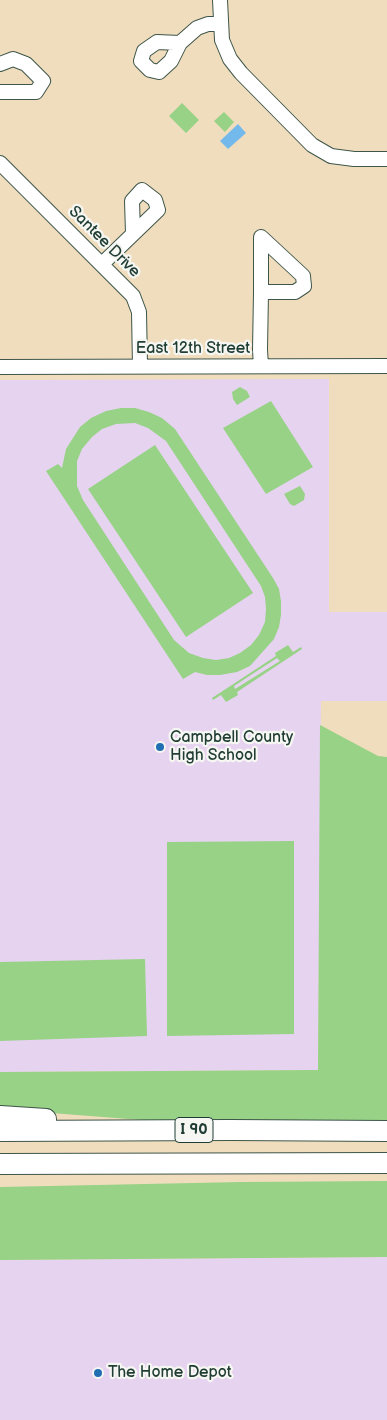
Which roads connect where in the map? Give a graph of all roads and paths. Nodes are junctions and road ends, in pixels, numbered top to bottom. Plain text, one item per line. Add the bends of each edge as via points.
1 (220, 0) edge
2 (221, 24) junction
3 (180, 43) dead end
4 (0, 64) edge
5 (0, 92) edge
6 (387, 159) edge
7 (0, 163) edge
8 (133, 233) dead end
9 (102, 264) junction
10 (260, 292) dead end
11 (140, 366) junction
12 (260, 366) junction
13 (387, 366) edge
14 (0, 367) edge
15 (0, 1116) edge
16 (230, 1130) junction
17 (0, 1131) edge
18 (387, 1131) edge
19 (324, 1163) junction
20 (387, 1163) edge
21 (0, 1164) edge
22 (0, 1176) edge

1 - 2 street
2 - 3 street via 198,28
2 - 6 street via 222,40 230,59 312,146 331,156
4 - 5 street via 13,59 26,64 43,82 36,92
7 - 9 street, Santee Drive
8 - 9 street
9 - 11 street, Santee Drive via 133,296 139,312
10 - 12 street
11 - 12 street, East 12th Street
11 - 14 street, East 12th Street
12 - 13 street, East 12th Street
15 - 16 highway, I 90
16 - 17 highway, I 90
16 - 18 highway, I 90
19 - 20 highway, I 90
19 - 21 highway, I 90
19 - 22 highway, I 90

